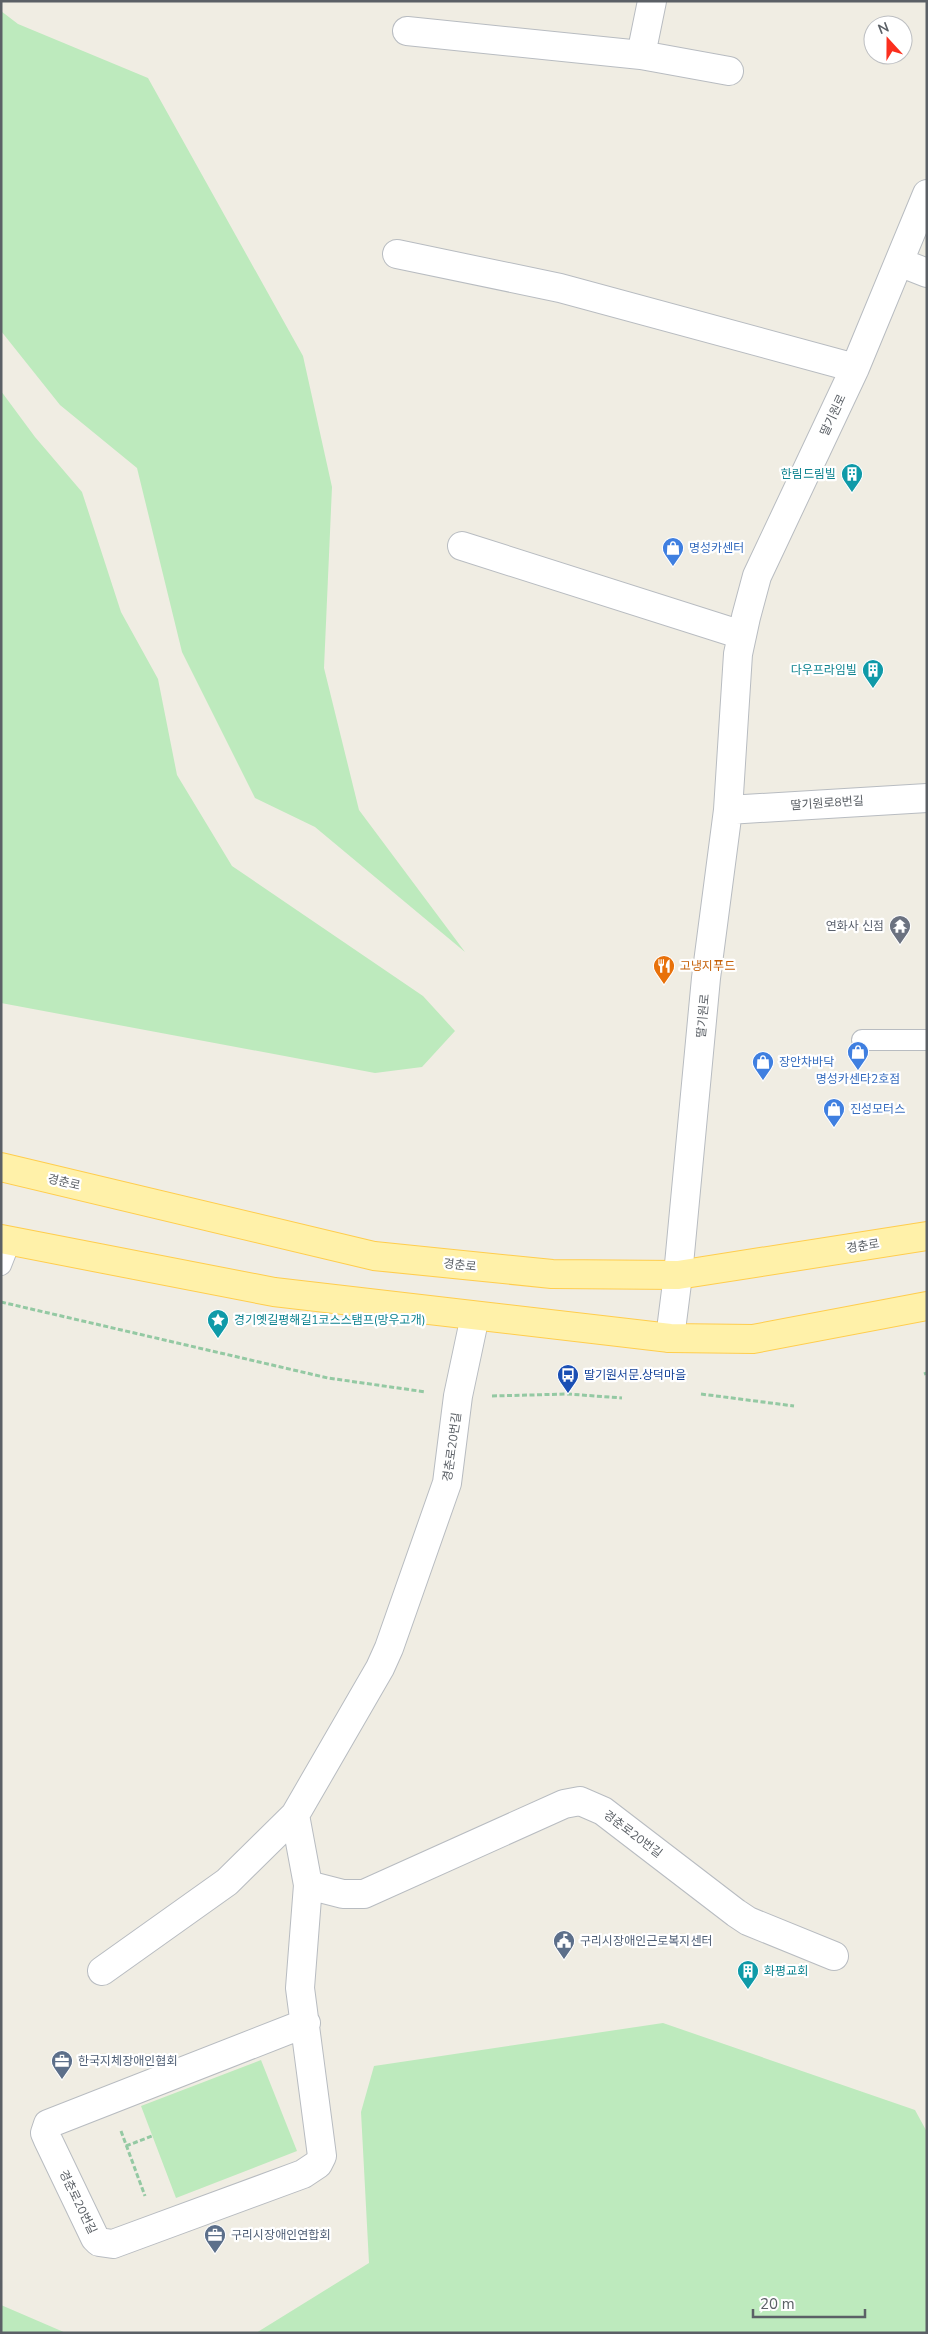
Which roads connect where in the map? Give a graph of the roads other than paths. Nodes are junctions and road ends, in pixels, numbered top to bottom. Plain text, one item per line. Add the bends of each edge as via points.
1 (652, 1) edge
2 (407, 31) dead end
3 (641, 55) junction
4 (729, 71) dead end
5 (927, 194) edge
6 (397, 254) dead end
7 (899, 262) junction
8 (927, 273) edge
9 (855, 368) junction
10 (462, 546) dead end
11 (742, 636) junction
12 (927, 798) edge
13 (728, 810) junction
14 (862, 1040) dead end
15 (927, 1040) edge
16 (1, 1167) edge
17 (927, 1236) edge
18 (4, 1249) edge
19 (678, 1275) junction
20 (927, 1306) edge
21 (475, 1316) junction
22 (670, 1338) junction
23 (295, 1815) junction
24 (308, 1885) junction
25 (834, 1956) dead end
26 (102, 1971) dead end
27 (306, 2023) junction

1 - 3 street
2 - 3 street
3 - 4 street
5 - 7 street, 딸기원로
6 - 9 street via 560,288
7 - 8 street
7 - 9 street, 딸기원로
9 - 11 street, 딸기원로 via 757,576
10 - 11 street
11 - 13 street, 딸기원로 via 738,654
12 - 13 street, 딸기원로8번길
13 - 19 street, 딸기원로 via 706,978
14 - 15 lane
16 - 19 main road, 경춘로 via 374,1256 552,1274
17 - 19 main road, 경춘로
18 - 21 main road via 274,1292
19 - 22 street, 딸기원로
20 - 22 main road via 753,1339
21 - 22 main road
21 - 23 street, 경춘로20번길 via 458,1396 447,1484 389,1648
23 - 24 street, 경춘로20번길
23 - 26 street, 경춘로20번길 via 228,1882
24 - 25 street, 경춘로20번길 via 342,1894 364,1894 564,1804 580,1802 603,1811 748,1921
24 - 27 street, 경춘로20번길 via 300,1988
27 - 27 street, 경춘로20번길 via 322,2149 318,2164 302,2174 114,2244 94,2238 45,2133 48,2124

